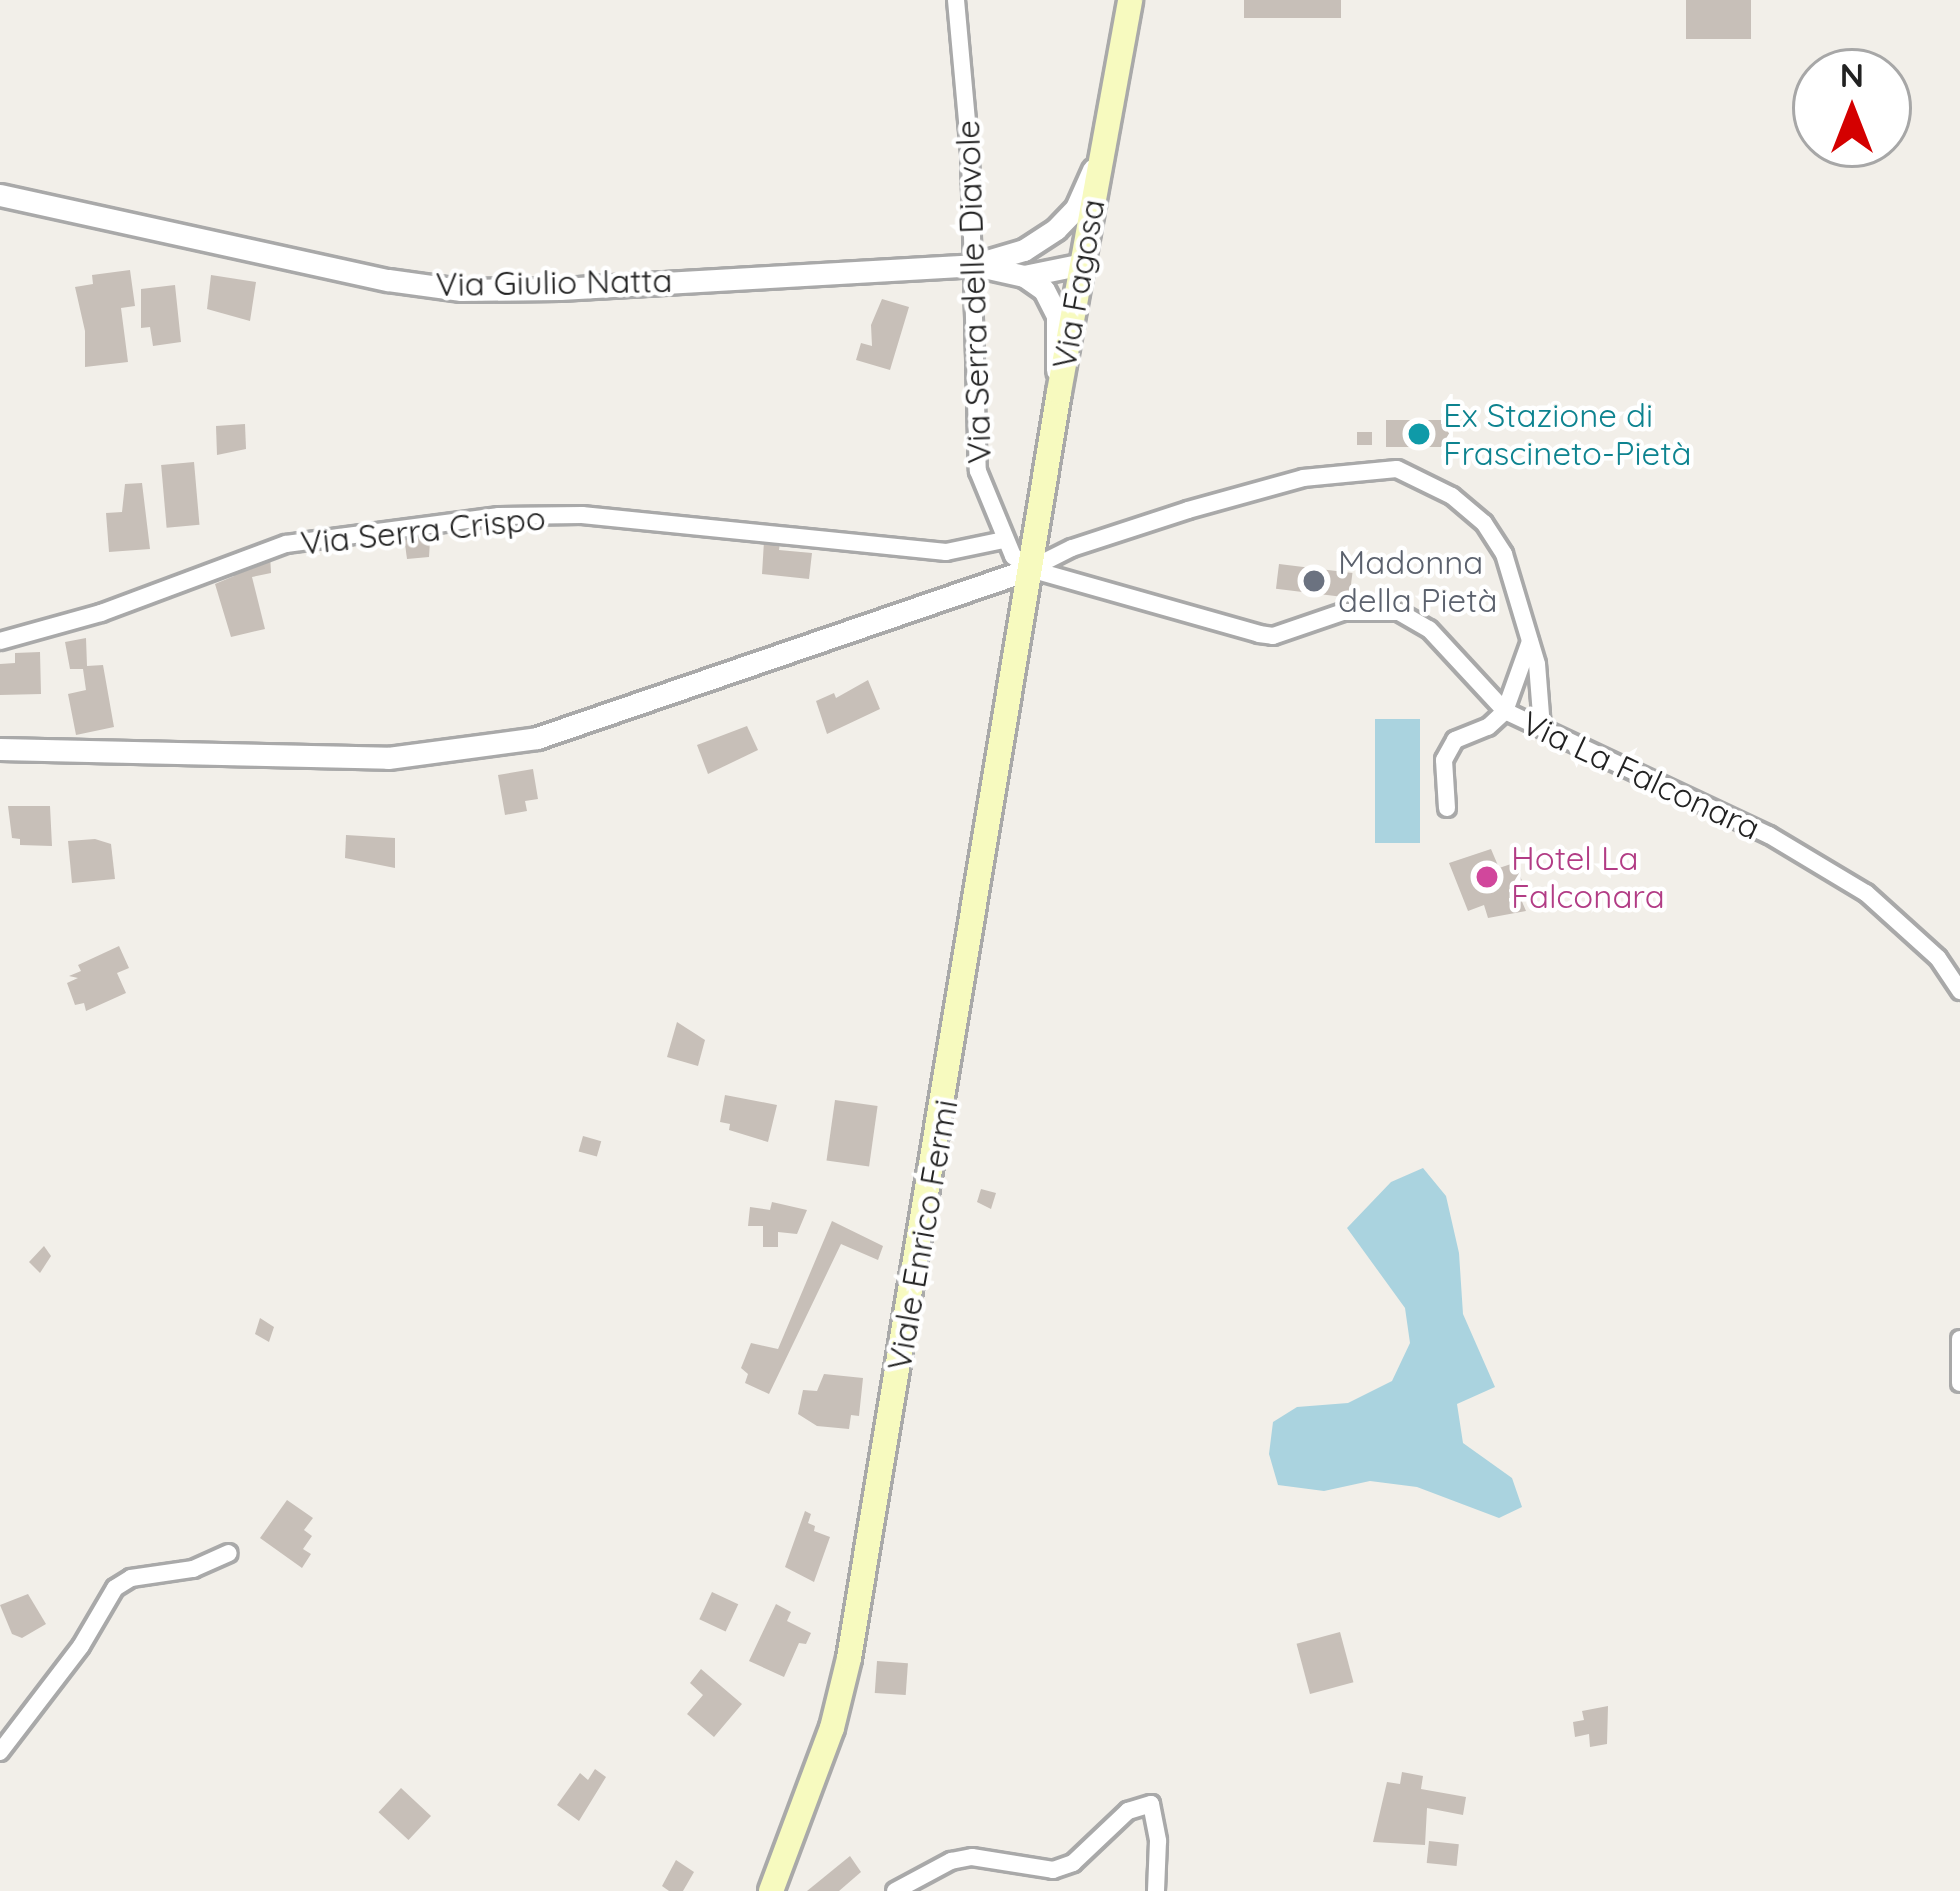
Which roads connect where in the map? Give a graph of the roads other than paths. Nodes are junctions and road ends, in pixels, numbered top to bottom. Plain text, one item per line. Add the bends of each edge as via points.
1 (956, 0) edge
2 (1130, 0) edge
3 (1100, 153) junction
4 (0, 195) edge
5 (1024, 250) junction
6 (1083, 264) junction
7 (973, 265) junction
8 (1024, 276) junction
9 (1059, 392) junction
10 (1004, 540) junction
11 (1030, 569) junction
12 (0, 641) edge
13 (1530, 641) junction
14 (1505, 711) junction
15 (1542, 728) junction
16 (0, 749) edge
17 (1447, 808) dead end
18 (1960, 991) edge
19 (1960, 1339) edge
20 (1960, 1383) edge
21 (229, 1553) dead end
22 (0, 1752) edge
23 (771, 1891) edge
24 (895, 1891) edge
25 (1156, 1891) edge

1 - 7 street, Via Serra delle Diavole
2 - 3 main road, Via Fagosa
3 - 5 street via 1076,208
3 - 6 main road, Via Fagosa
4 - 7 street, Via Giulio Natta via 461,290
5 - 6 street via 1057,250
5 - 7 street
6 - 8 street
6 - 9 main road, Via Fagosa
7 - 8 street
7 - 10 street, Via Serra delle Diavole via 978,471
8 - 9 street via 1044,290 1057,315
9 - 11 main road, Via Fagosa
10 - 11 street, Via Serra delle Diavole
10 - 12 street, Via Serra Crispo via 946,552 582,515 499,516 286,544
11 - 13 street via 1072,548 1303,478 1397,469 1452,496 1484,523 1518,586
11 - 14 street, Via La Falconara via 1273,636 1343,612 1400,611 1429,629
11 - 16 street via 537,738 388,758
11 - 23 main road, Viale Enrico Fermi via 849,1658 832,1728
13 - 14 street
13 - 15 street
14 - 15 street, Via La Falconara
14 - 17 street via 1455,740 1444,760
15 - 18 street, Via La Falconara via 1769,835 1866,893 1937,958
19 - 20 street
21 - 22 street via 115,1588
24 - 25 street via 972,1857 1053,1870 1073,1863 1128,1811 1151,1804

